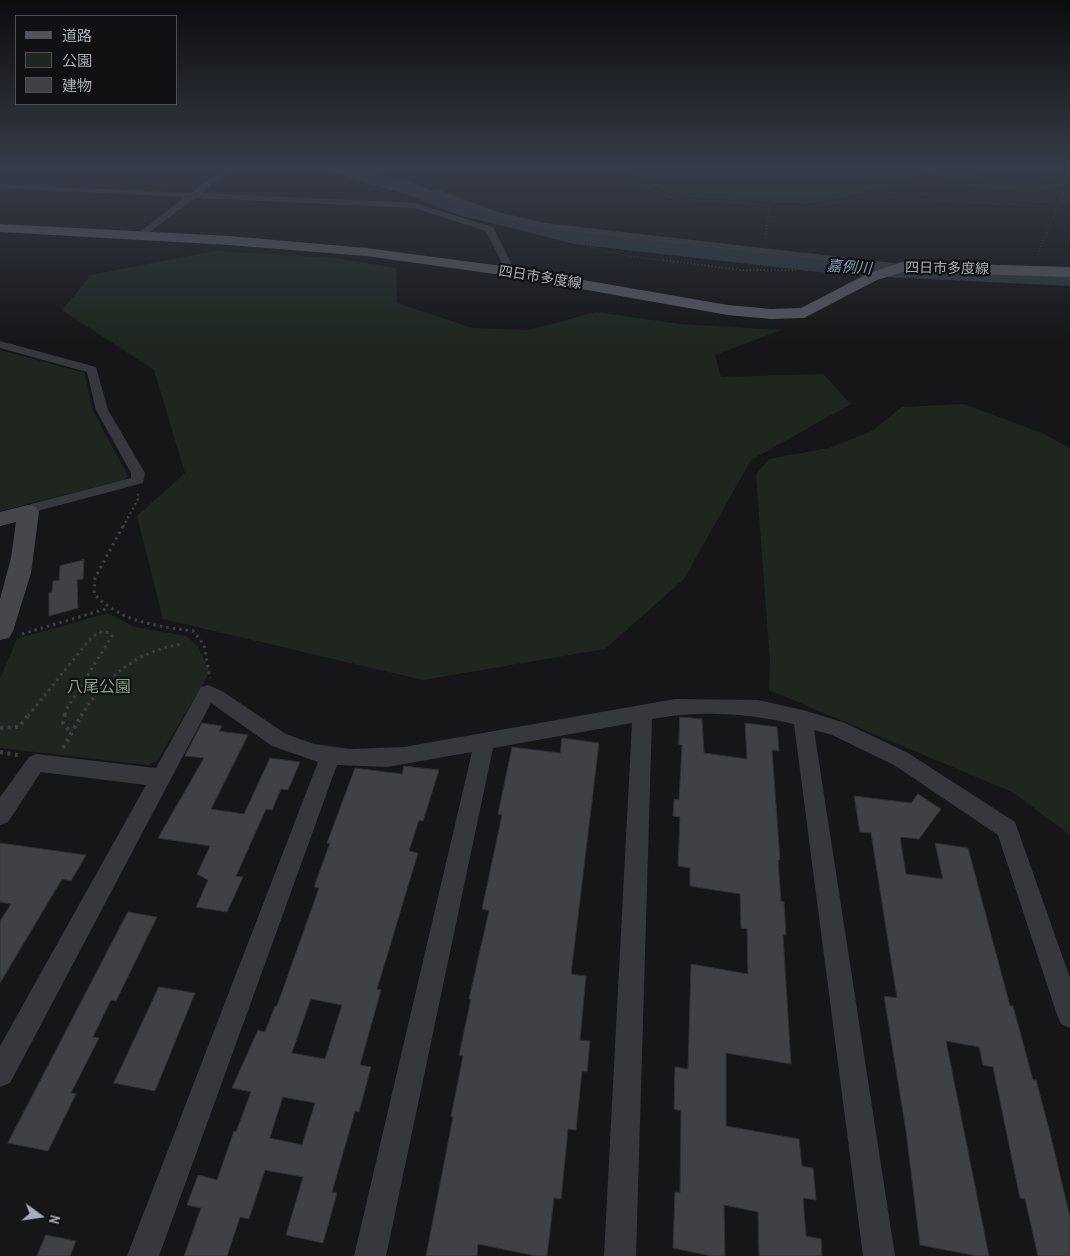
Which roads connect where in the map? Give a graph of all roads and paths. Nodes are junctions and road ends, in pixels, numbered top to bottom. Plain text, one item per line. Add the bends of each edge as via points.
1 (152, 227) edge
2 (482, 227) edge
3 (550, 227) edge
4 (767, 227) edge
5 (1048, 227) edge
6 (0, 228) edge
7 (140, 236) junction
8 (763, 251) junction
9 (902, 267) junction
10 (1040, 271) junction
11 (1070, 272) edge
12 (511, 273) junction
13 (0, 344) edge
14 (138, 480) junction
15 (28, 512) junction
16 (0, 519) edge
17 (109, 608) junction
18 (10, 633) edge
19 (182, 644) dead end
20 (208, 692) junction
21 (642, 714) junction
22 (803, 718) junction
23 (0, 728) edge
24 (71, 732) junction
25 (484, 742) junction
26 (331, 755) junction
27 (54, 764) junction
28 (161, 778) junction
29 (0, 815) edge
30 (1068, 1006) edge
31 (0, 1073) edge
32 (143, 1256) edge
33 (370, 1256) edge
34 (620, 1256) edge
35 (879, 1256) edge

1 - 7 street
2 - 12 street via 490,229
3 - 8 street
4 - 8 path
5 - 10 path via 1036,254
6 - 7 main road, 四日市多度線
7 - 12 main road, 四日市多度線 via 367,252
8 - 9 street
9 - 10 main road, 四日市多度線
9 - 12 main road, 四日市多度線 via 872,277 804,312 771,314 728,310
10 - 11 main road, 四日市多度線
13 - 14 street via 92,370 102,410 138,473
14 - 15 street via 36,507
14 - 17 path via 138,499 95,578 94,594
15 - 16 street
15 - 18 street via 26,549 13,601
17 - 18 path
17 - 20 path via 140,623 193,631 204,644 210,672
19 - 24 path via 150,650 116,672
20 - 26 street via 228,702 264,732 291,746
20 - 28 street
21 - 22 street via 675,707 728,706 758,708
21 - 25 street
21 - 34 street
22 - 30 street via 838,729 902,759 1007,829
22 - 35 street
23 - 24 path via 19,727 90,639 100,632 110,633 112,636 108,643 66,710 63,723
24 - 27 path
25 - 26 street via 386,759
25 - 33 street
26 - 32 street
27 - 28 street
27 - 29 street via 36,763
28 - 31 street

